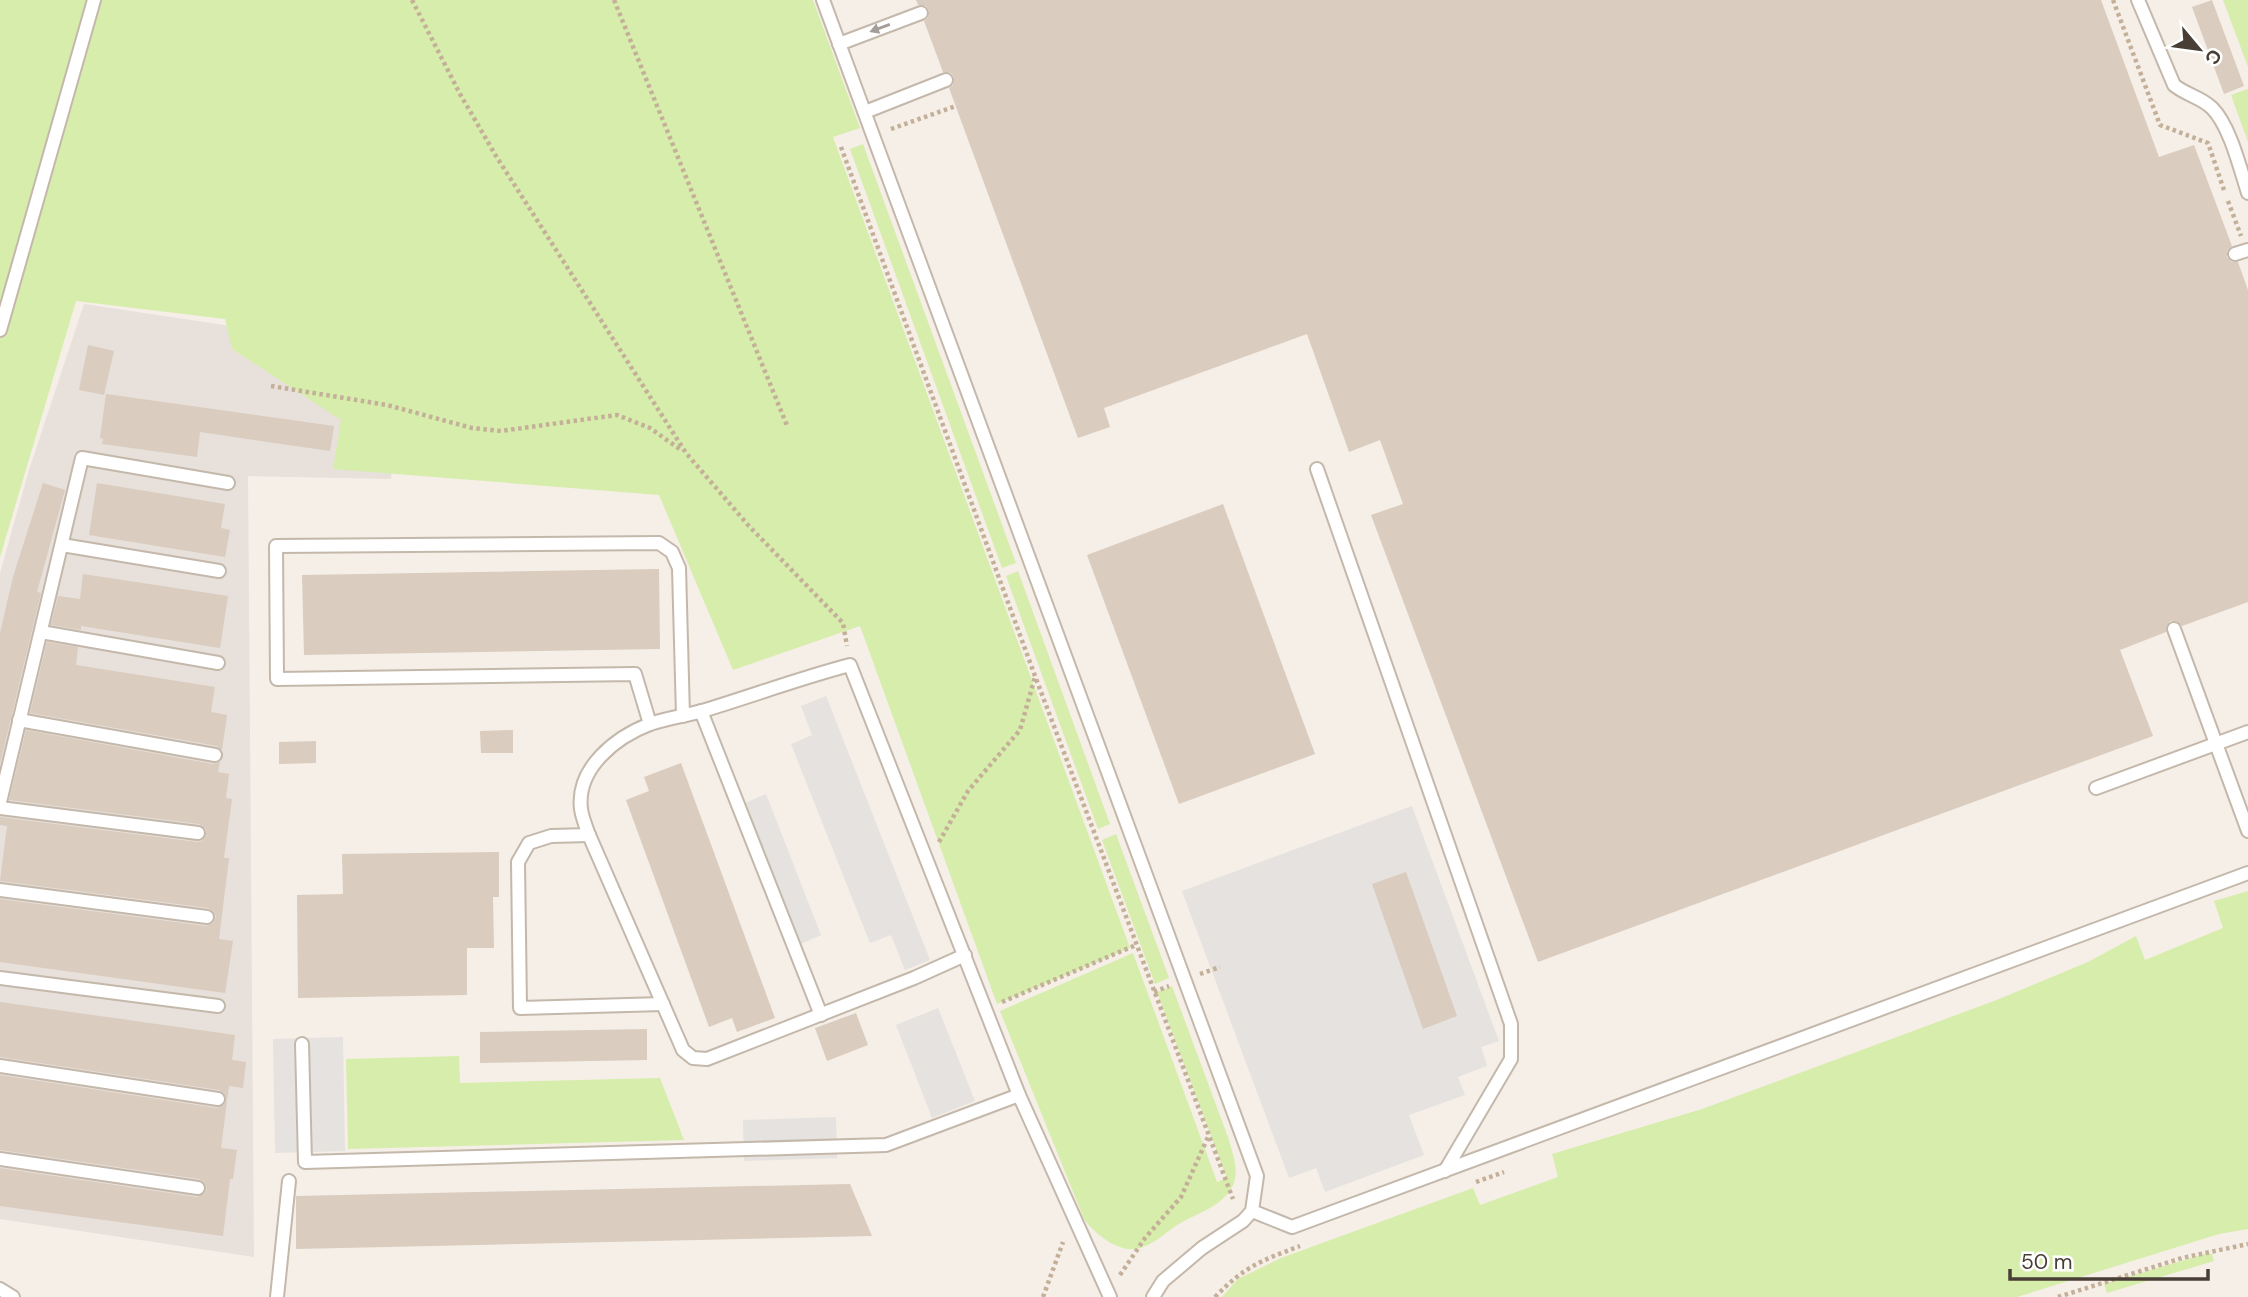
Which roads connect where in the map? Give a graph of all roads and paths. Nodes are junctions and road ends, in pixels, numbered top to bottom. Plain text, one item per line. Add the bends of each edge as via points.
1 (94, 0) edge
2 (412, 0) edge
3 (614, 0) edge
4 (823, 0) edge
5 (2113, 0) edge
6 (2138, 0) edge
7 (921, 13) dead end
8 (839, 44) junction
9 (946, 80) dead end
10 (956, 106) dead end
11 (865, 112) junction
12 (890, 130) dead end
13 (2208, 144) dead end
14 (841, 147) dead end
15 (2248, 193) edge
16 (2248, 250) edge
17 (2235, 254) dead end
18 (0, 330) edge
19 (271, 386) dead end
20 (788, 429) dead end
21 (686, 453) junction
22 (1317, 469) dead end
23 (228, 483) dead end
24 (62, 545) junction
25 (219, 571) dead end
26 (2174, 629) dead end
27 (41, 632) junction
28 (218, 663) dead end
29 (850, 664) junction
30 (1035, 676) junction
31 (701, 712) junction
32 (683, 716) junction
33 (19, 720) junction
34 (650, 724) junction
35 (2248, 732) edge
36 (2216, 744) junction
37 (215, 755) dead end
38 (2096, 788) dead end
39 (0, 802) edge
40 (0, 808) edge
41 (2248, 831) edge
42 (198, 833) dead end
43 (589, 835) junction
44 (928, 862) junction
45 (2248, 873) edge
46 (0, 890) edge
47 (207, 917) dead end
48 (1136, 945) junction
49 (965, 955) junction
50 (0, 978) edge
51 (663, 1004) junction
52 (218, 1006) dead end
53 (986, 1009) junction
54 (821, 1015) junction
55 (302, 1044) dead end
56 (0, 1066) edge
57 (1019, 1095) junction
58 (218, 1099) dead end
59 (1208, 1137) junction
60 (0, 1159) edge
61 (1445, 1171) junction
62 (1504, 1172) dead end
63 (289, 1181) dead end
64 (1466, 1186) dead end
65 (198, 1188) dead end
66 (1072, 1216) junction
67 (1248, 1216) junction
68 (2248, 1244) edge
69 (1301, 1246) dead end
70 (0, 1289) edge
71 (1108, 1293) edge
72 (13, 1297) edge
73 (277, 1297) edge
74 (1043, 1297) edge
75 (1153, 1297) edge
76 (1214, 1297) edge
77 (2058, 1297) edge

1 - 18 lane
2 - 21 path via 496,156
3 - 20 path
4 - 8 lane
5 - 13 path via 2160,125
6 - 15 lane via 2174,85 2218,115
7 -> 8 lane
8 - 11 lane
9 - 11 lane
10 - 12 path
11 - 67 lane via 1257,1176
14 - 30 path
16 - 17 lane
19 - 21 path via 387,405 472,428 501,431 617,415 650,428
21 - 29 path via 748,525 844,623
22 - 61 lane via 1511,1024 1511,1059
23 - 24 lane via 82,458
24 - 25 lane
24 - 27 lane
26 - 36 lane
27 - 28 lane
27 - 33 lane
29 - 31 lane
29 - 44 lane
30 - 44 path via 1020,730 968,791
30 - 48 path
31 - 32 lane
31 - 54 lane
32 - 34 lane
32 - 34 lane via 679,568 672,552 659,543 276,546 277,679 635,674
33 - 37 lane
33 - 39 lane
34 - 43 lane via 600,755 585,779 581,808
35 - 36 lane
36 - 38 lane
36 - 41 lane
40 - 42 lane
43 - 51 lane
43 - 51 lane via 551,836 528,843 518,862 520,1009
44 - 49 lane
45 - 61 lane
46 - 47 lane
48 - 53 path
48 - 59 path
49 - 53 lane
49 - 54 lane
50 - 52 lane
51 - 54 lane via 683,1050 693,1058 706,1059
53 - 57 lane
55 - 57 lane via 306,1162 886,1145
56 - 58 lane
57 - 66 lane
59 - 67 path
59 - 71 path via 1181,1197 1145,1238
60 - 65 lane
61 - 67 lane via 1292,1227
62 - 64 path
63 - 73 lane
66 - 71 lane
66 - 74 path
67 - 75 lane via 1163,1281
68 - 77 path via 2182,1258
69 - 76 path via 1237,1275
70 - 72 lane

